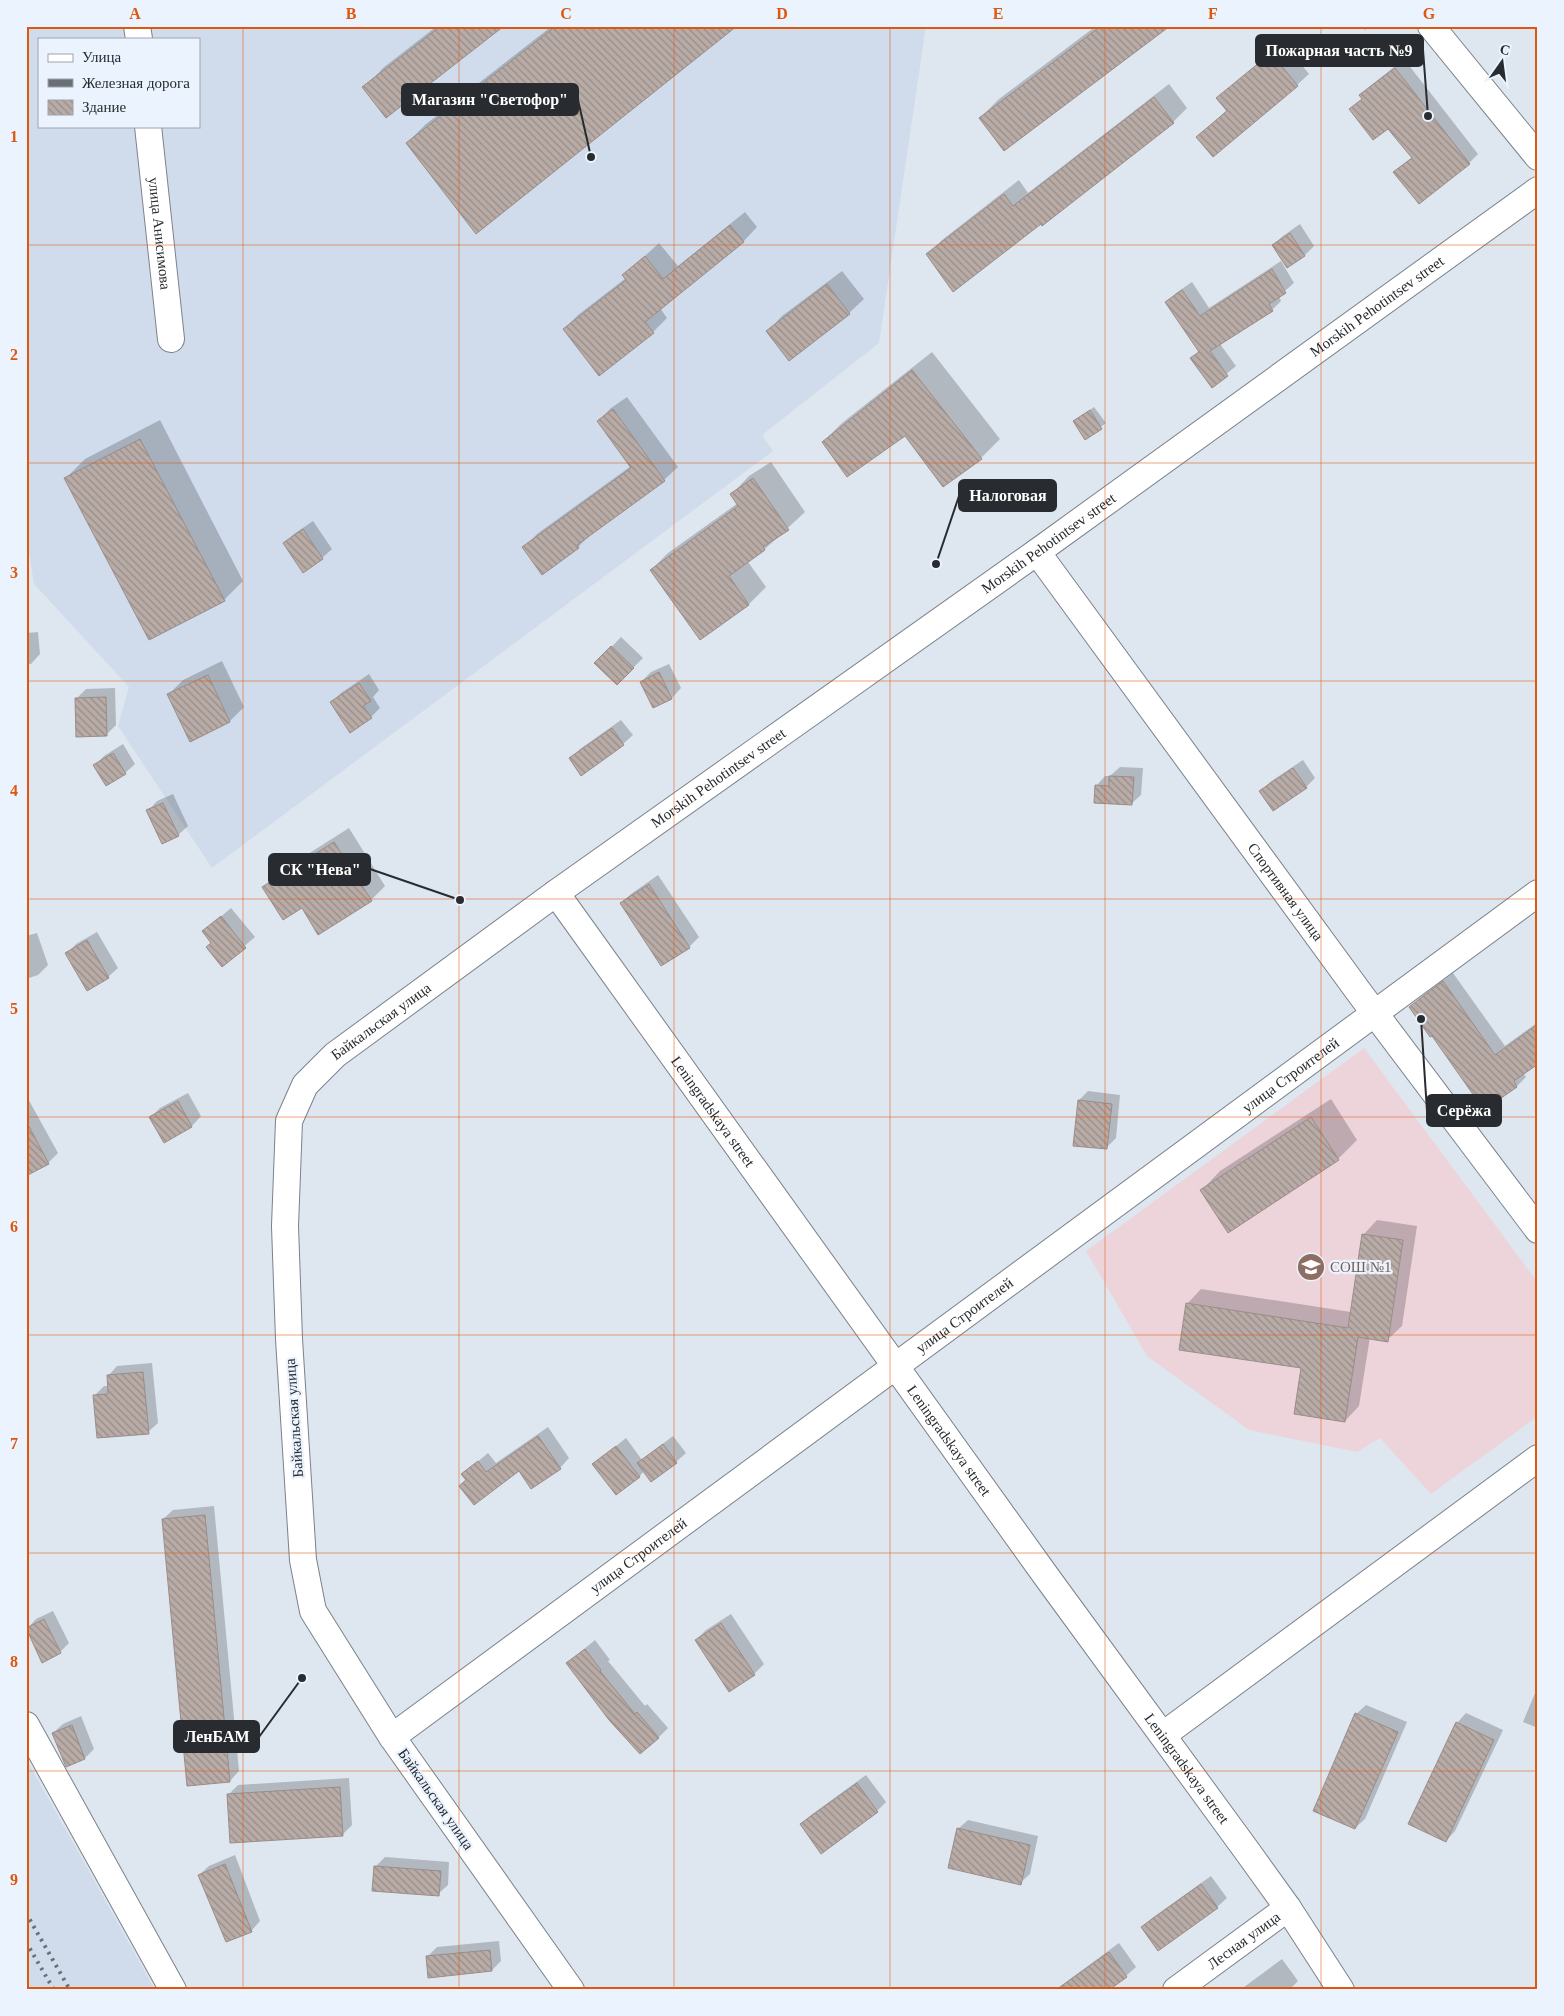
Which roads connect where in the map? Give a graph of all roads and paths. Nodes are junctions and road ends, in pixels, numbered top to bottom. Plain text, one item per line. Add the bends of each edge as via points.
1 (1431, 26) edge
2 (148, 128) edge
3 (1538, 157) edge
4 (1538, 190) edge
5 (171, 339) dead end
6 (1037, 552) junction
7 (556, 893) junction
8 (1538, 893) edge
9 (1374, 1013) junction
10 (1538, 1230) edge
11 (896, 1366) junction
12 (1538, 1458) edge
13 (26, 1725) edge
14 (1162, 1735) junction
15 (392, 1737) junction
16 (1288, 1908) junction
17 (173, 1990) edge
18 (571, 1990) edge
19 (1176, 1990) edge
20 (1341, 1990) edge

1 - 3 street
2 - 5 street, улица Анисимова
4 - 6 street, Morskih Pehotintsev street
6 - 7 street, Morskih Pehotintsev street
6 - 9 street, Спортивная улица
7 - 11 street, Leningradskaya street
7 - 15 street, Байкальская улица via 335,1055 305,1084 289,1121 285,1226 303,1560 313,1611
8 - 9 street, улица Строителей
9 - 10 street, Спортивная улица
9 - 11 street, улица Строителей
11 - 14 street, Leningradskaya street
11 - 15 street, улица Строителей
12 - 14 street
13 - 17 street
14 - 16 street, Leningradskaya street
15 - 18 street, Байкальская улица
16 - 19 street, Лесная улица
16 - 20 street, Leningradskaya street

